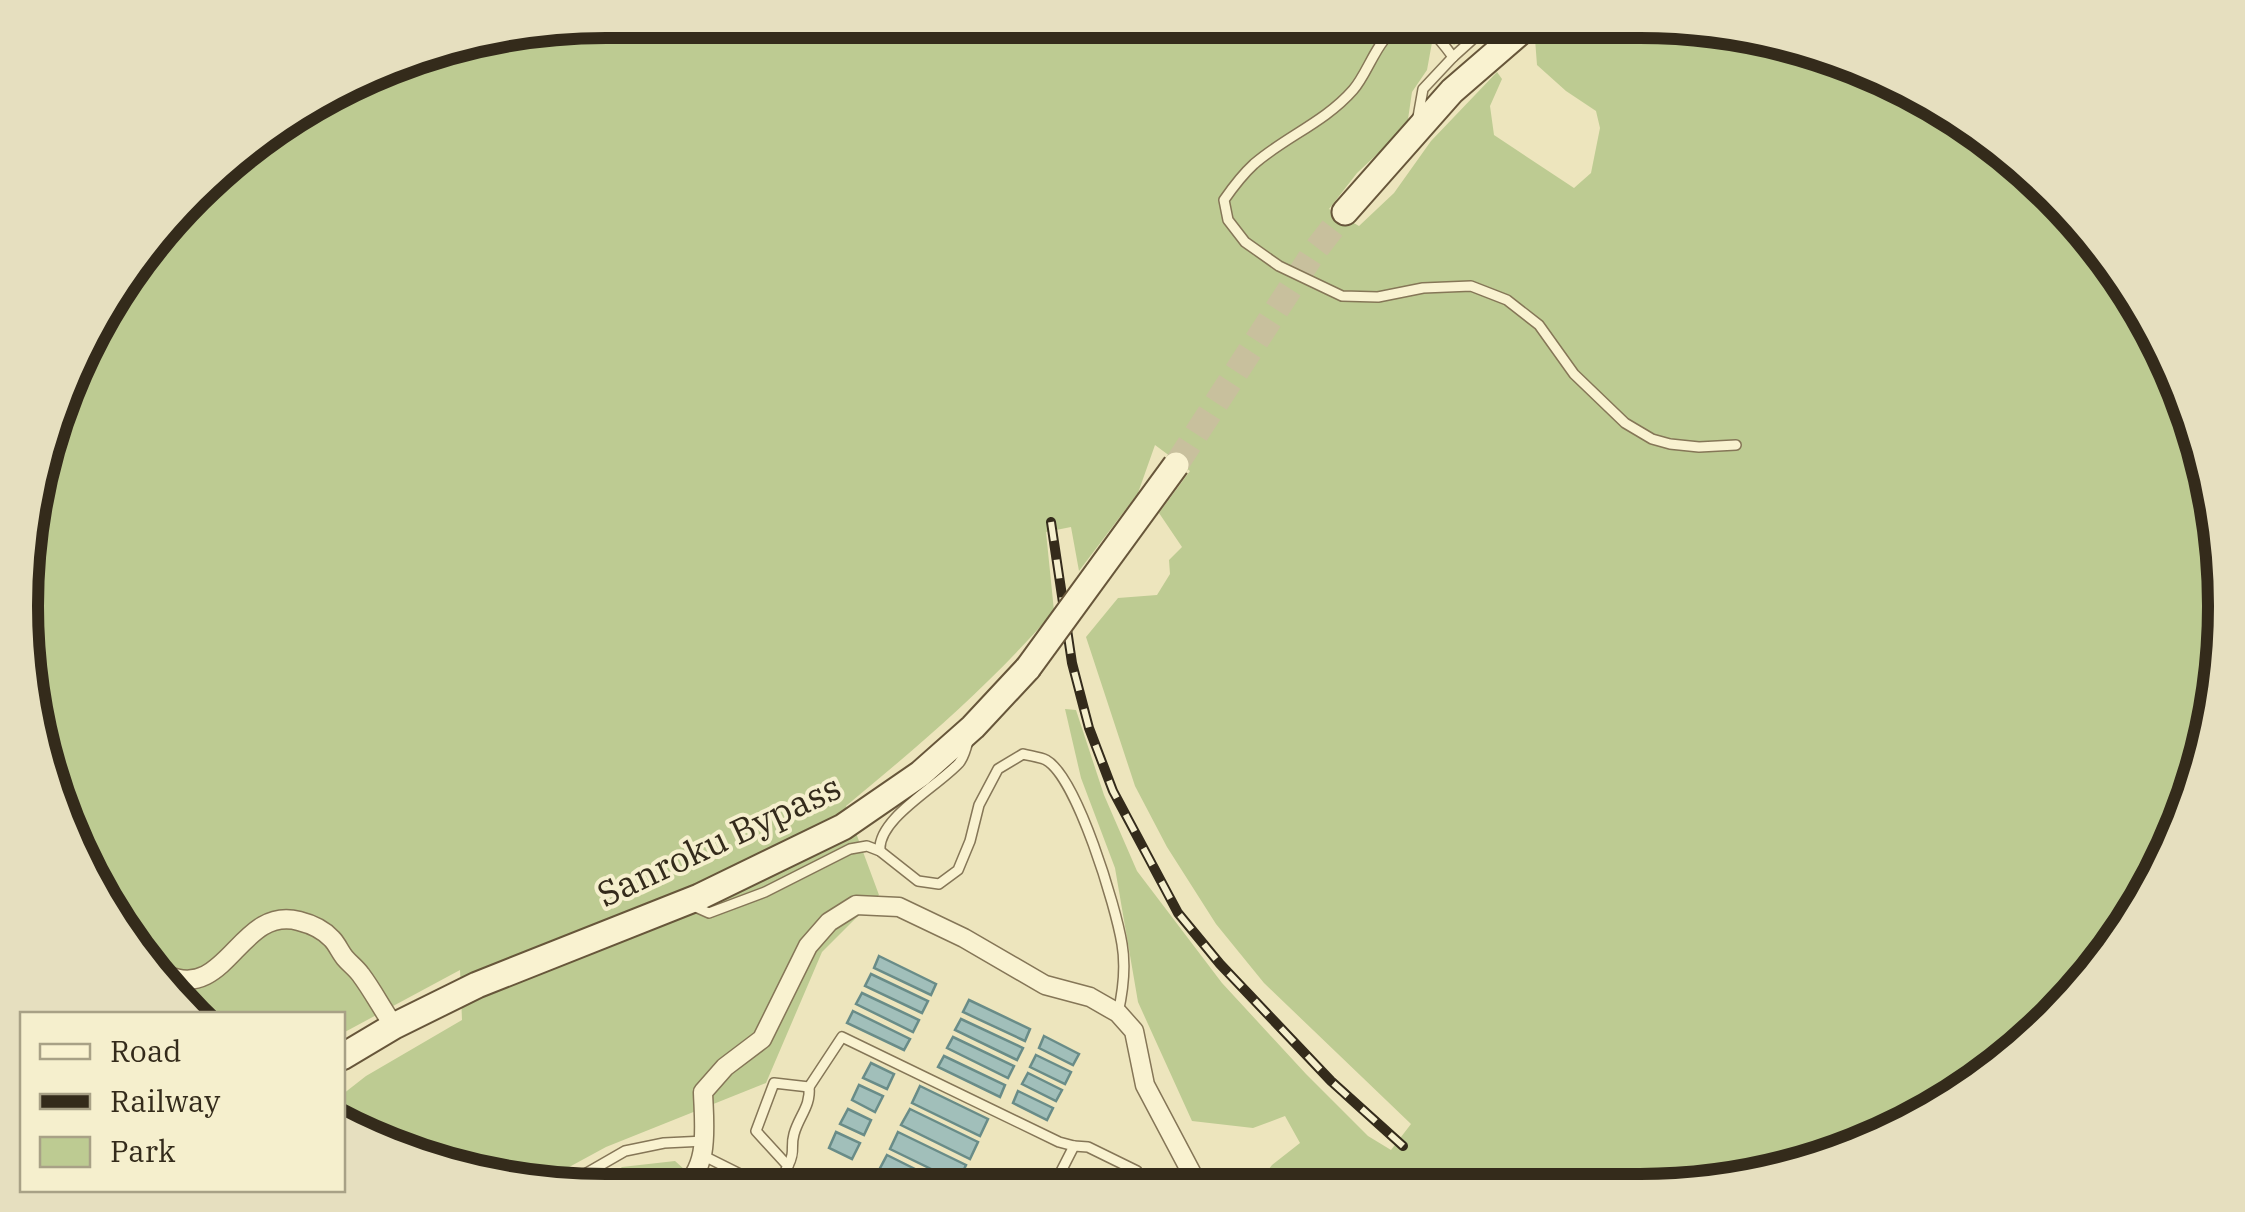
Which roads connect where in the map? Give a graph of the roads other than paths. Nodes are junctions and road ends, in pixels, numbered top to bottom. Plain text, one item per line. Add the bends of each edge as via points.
1 (1387, 38) edge
2 (1439, 38) edge
3 (1474, 38) edge
4 (1513, 38) edge
5 (1453, 57) junction
6 (1416, 130) junction
7 (1345, 212) tunnel mouth
8 (1736, 444) dead end
9 (1176, 465) tunnel mouth
10 (972, 727) junction
11 (880, 851) junction
12 (686, 902) junction
13 (176, 977) edge
14 (1118, 1013) junction
15 (394, 1026) junction
16 (346, 1055) edge
17 (808, 1087) junction
18 (1074, 1146) junction
19 (704, 1148) junction
20 (788, 1166) junction
21 (586, 1173) edge
22 (693, 1174) edge
23 (747, 1174) edge
24 (783, 1174) edge
25 (1060, 1174) edge
26 (1138, 1174) edge
27 (1192, 1174) edge

1 - 8 lane via 1354,90 1237,181 1224,200 1228,220 1245,242 1342,296 1471,286 1507,300 1538,325 1574,374 1625,423 1670,444
2 - 5 lane
3 - 5 lane
4 - 6 street
5 - 6 lane via 1423,89
6 - 7 street
9 - 10 street, Sanroku Bypass, bridge via 1028,668
10 - 11 lane via 962,760 893,818 879,839
10 - 12 street, Sanroku Bypass via 920,774 843,827
11 - 12 lane via 850,849 709,912
11 - 14 lane via 918,881 939,884 958,870 978,805 998,769 1023,754 1046,760 1064,778 1097,852 1123,945
12 - 15 street, Sanroku Bypass via 477,985
13 - 15 street via 204,976 256,928 292,919 332,939
14 - 19 street via 1045,985 899,907 856,904 808,946 762,1039 703,1092
14 - 27 street via 1134,1031 1145,1085
15 - 16 street, Sanroku Bypass
17 - 18 lane via 842,1038
17 - 20 lane via 810,1100 792,1138
17 - 20 lane via 774,1082 756,1131
18 - 25 lane
18 - 26 lane via 1088,1146
19 - 21 lane via 664,1143 625,1151
19 - 22 street
19 - 23 lane
20 - 24 lane

